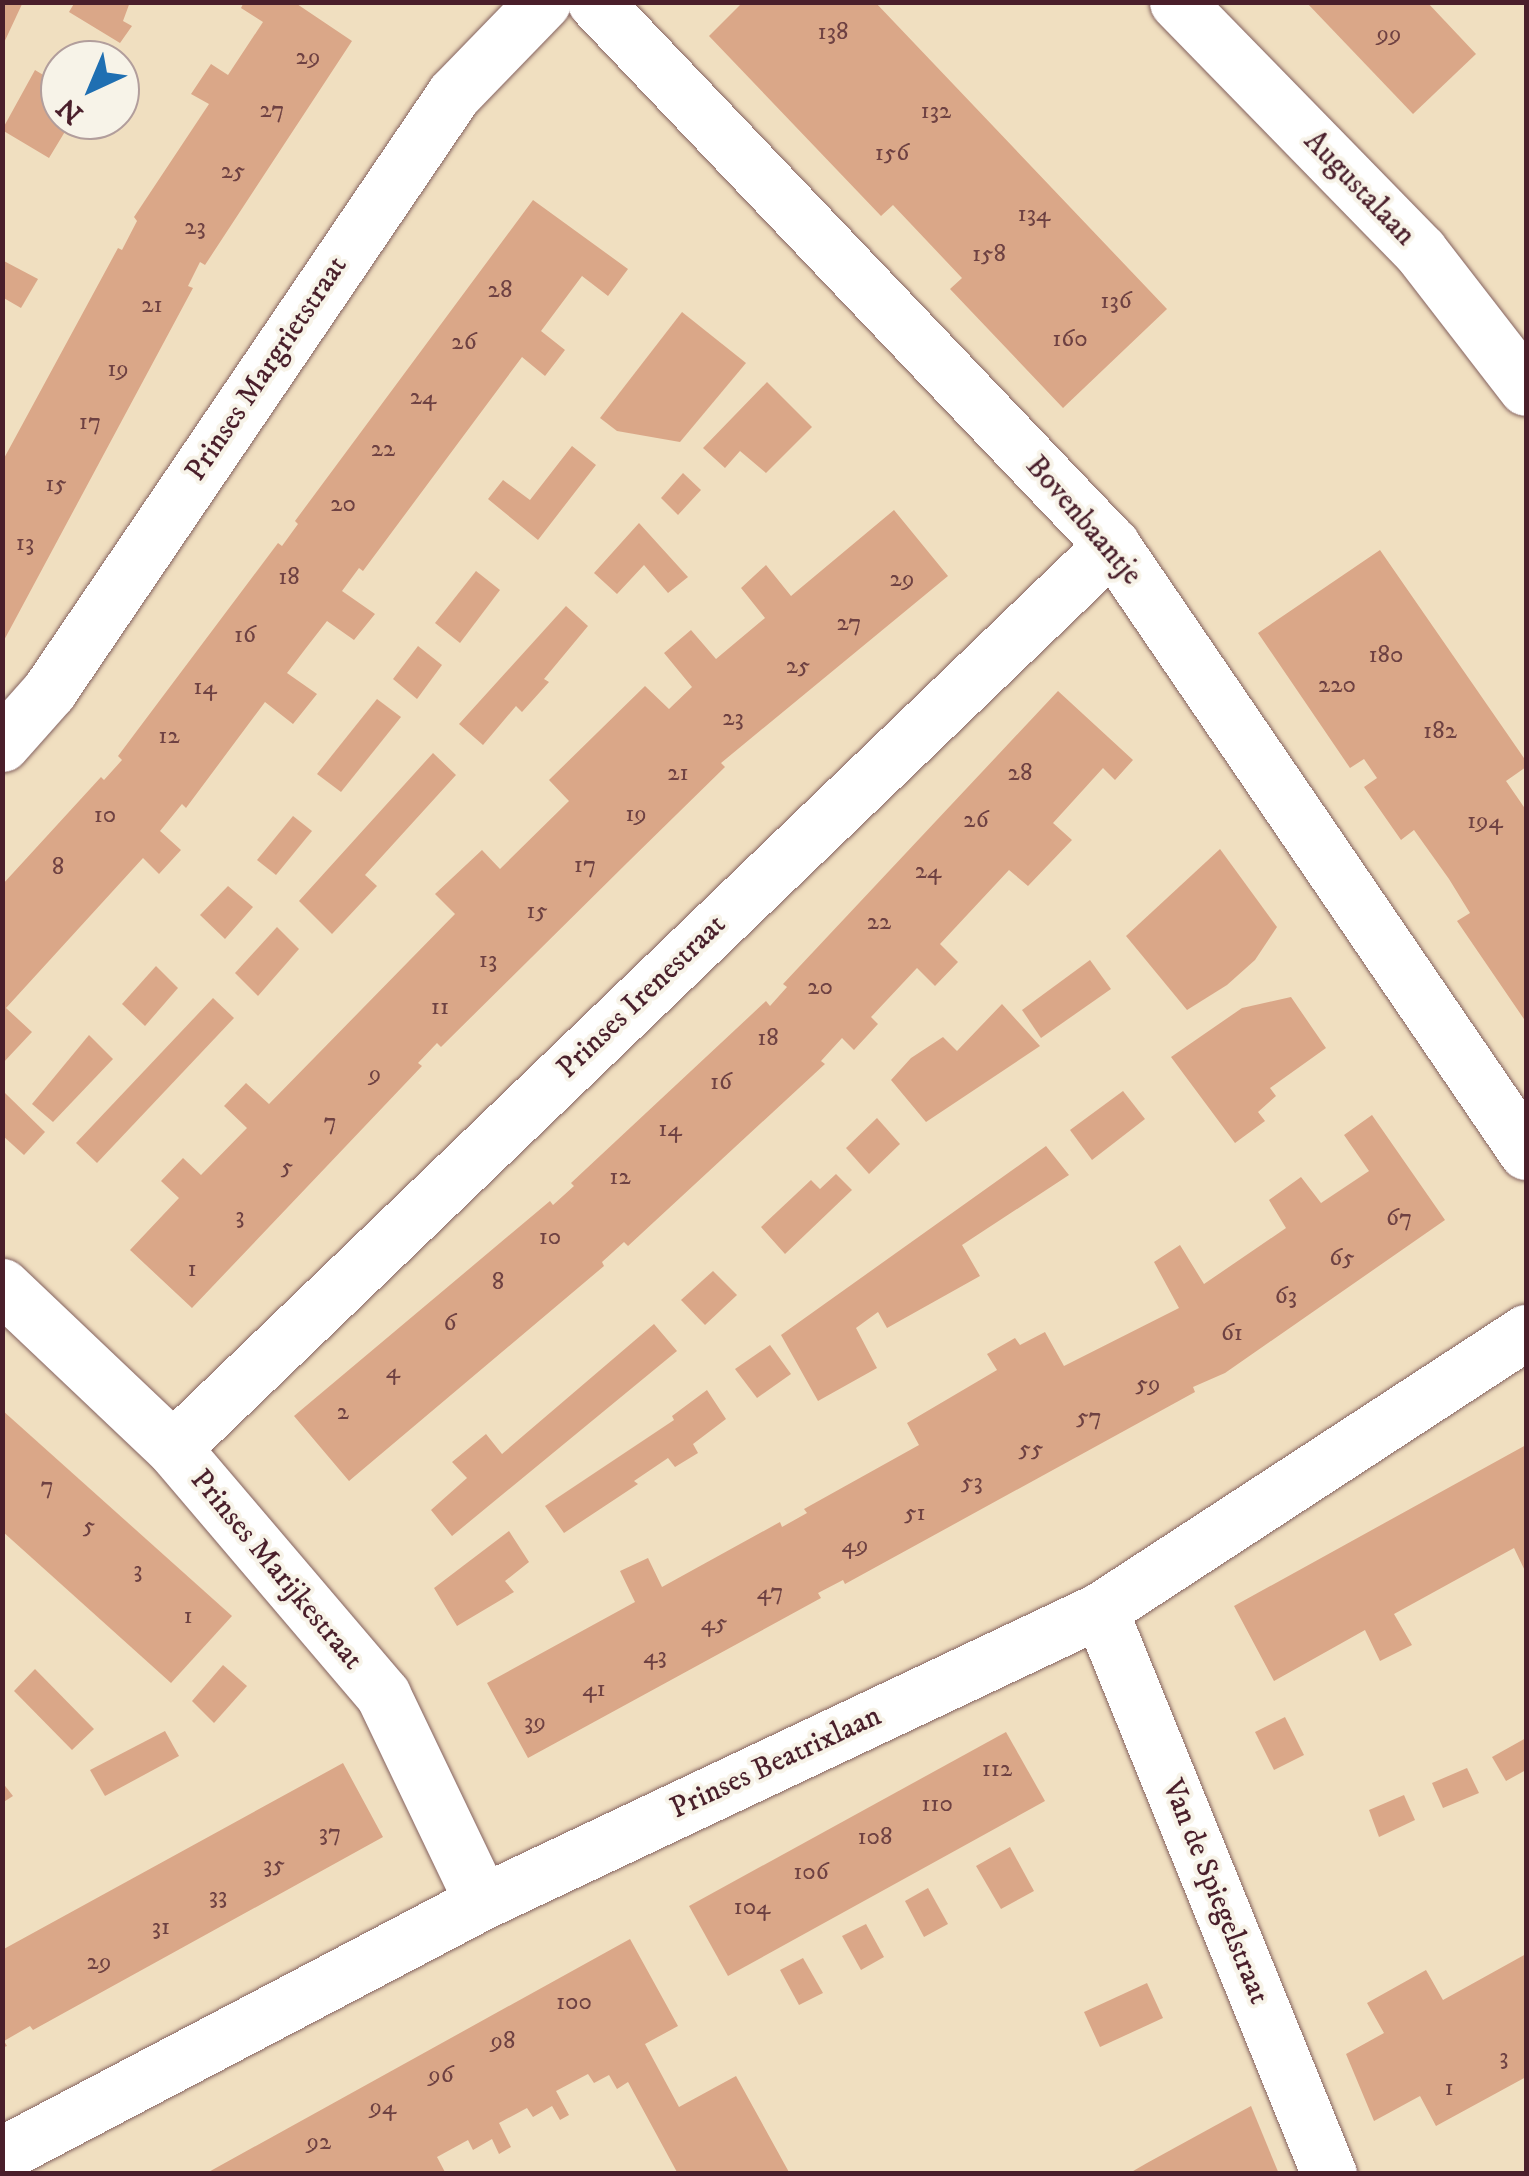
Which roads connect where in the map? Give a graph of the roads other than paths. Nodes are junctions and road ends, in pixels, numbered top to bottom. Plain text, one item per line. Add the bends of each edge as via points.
1 (543, 2) edge
2 (595, 2) edge
3 (1177, 2) edge
4 (1526, 388) edge
5 (1112, 545) junction
6 (2, 744) edge
7 (1526, 1152) edge
8 (2, 1286) edge
9 (1526, 1332) edge
10 (172, 1448) junction
11 (1100, 1610) junction
12 (482, 1902) junction
13 (2, 2154) edge
14 (1329, 2174) edge

1 - 6 street, Prinses Margrietstraat via 454,94 49,691
2 - 5 street, Bovenbaantje
3 - 4 street, Augustalaan via 1420,251
5 - 7 street, Bovenbaantje
5 - 10 street, Prinses Irenestraat
8 - 10 street, Prinses Marijkestraat
9 - 11 street, Prinses Beatrixlaan
10 - 12 street, Prinses Marijkestraat via 383,1695
11 - 12 street, Prinses Beatrixlaan
11 - 14 street, Van de Spiegelstraat
12 - 13 street, Prinses Beatrixlaan

